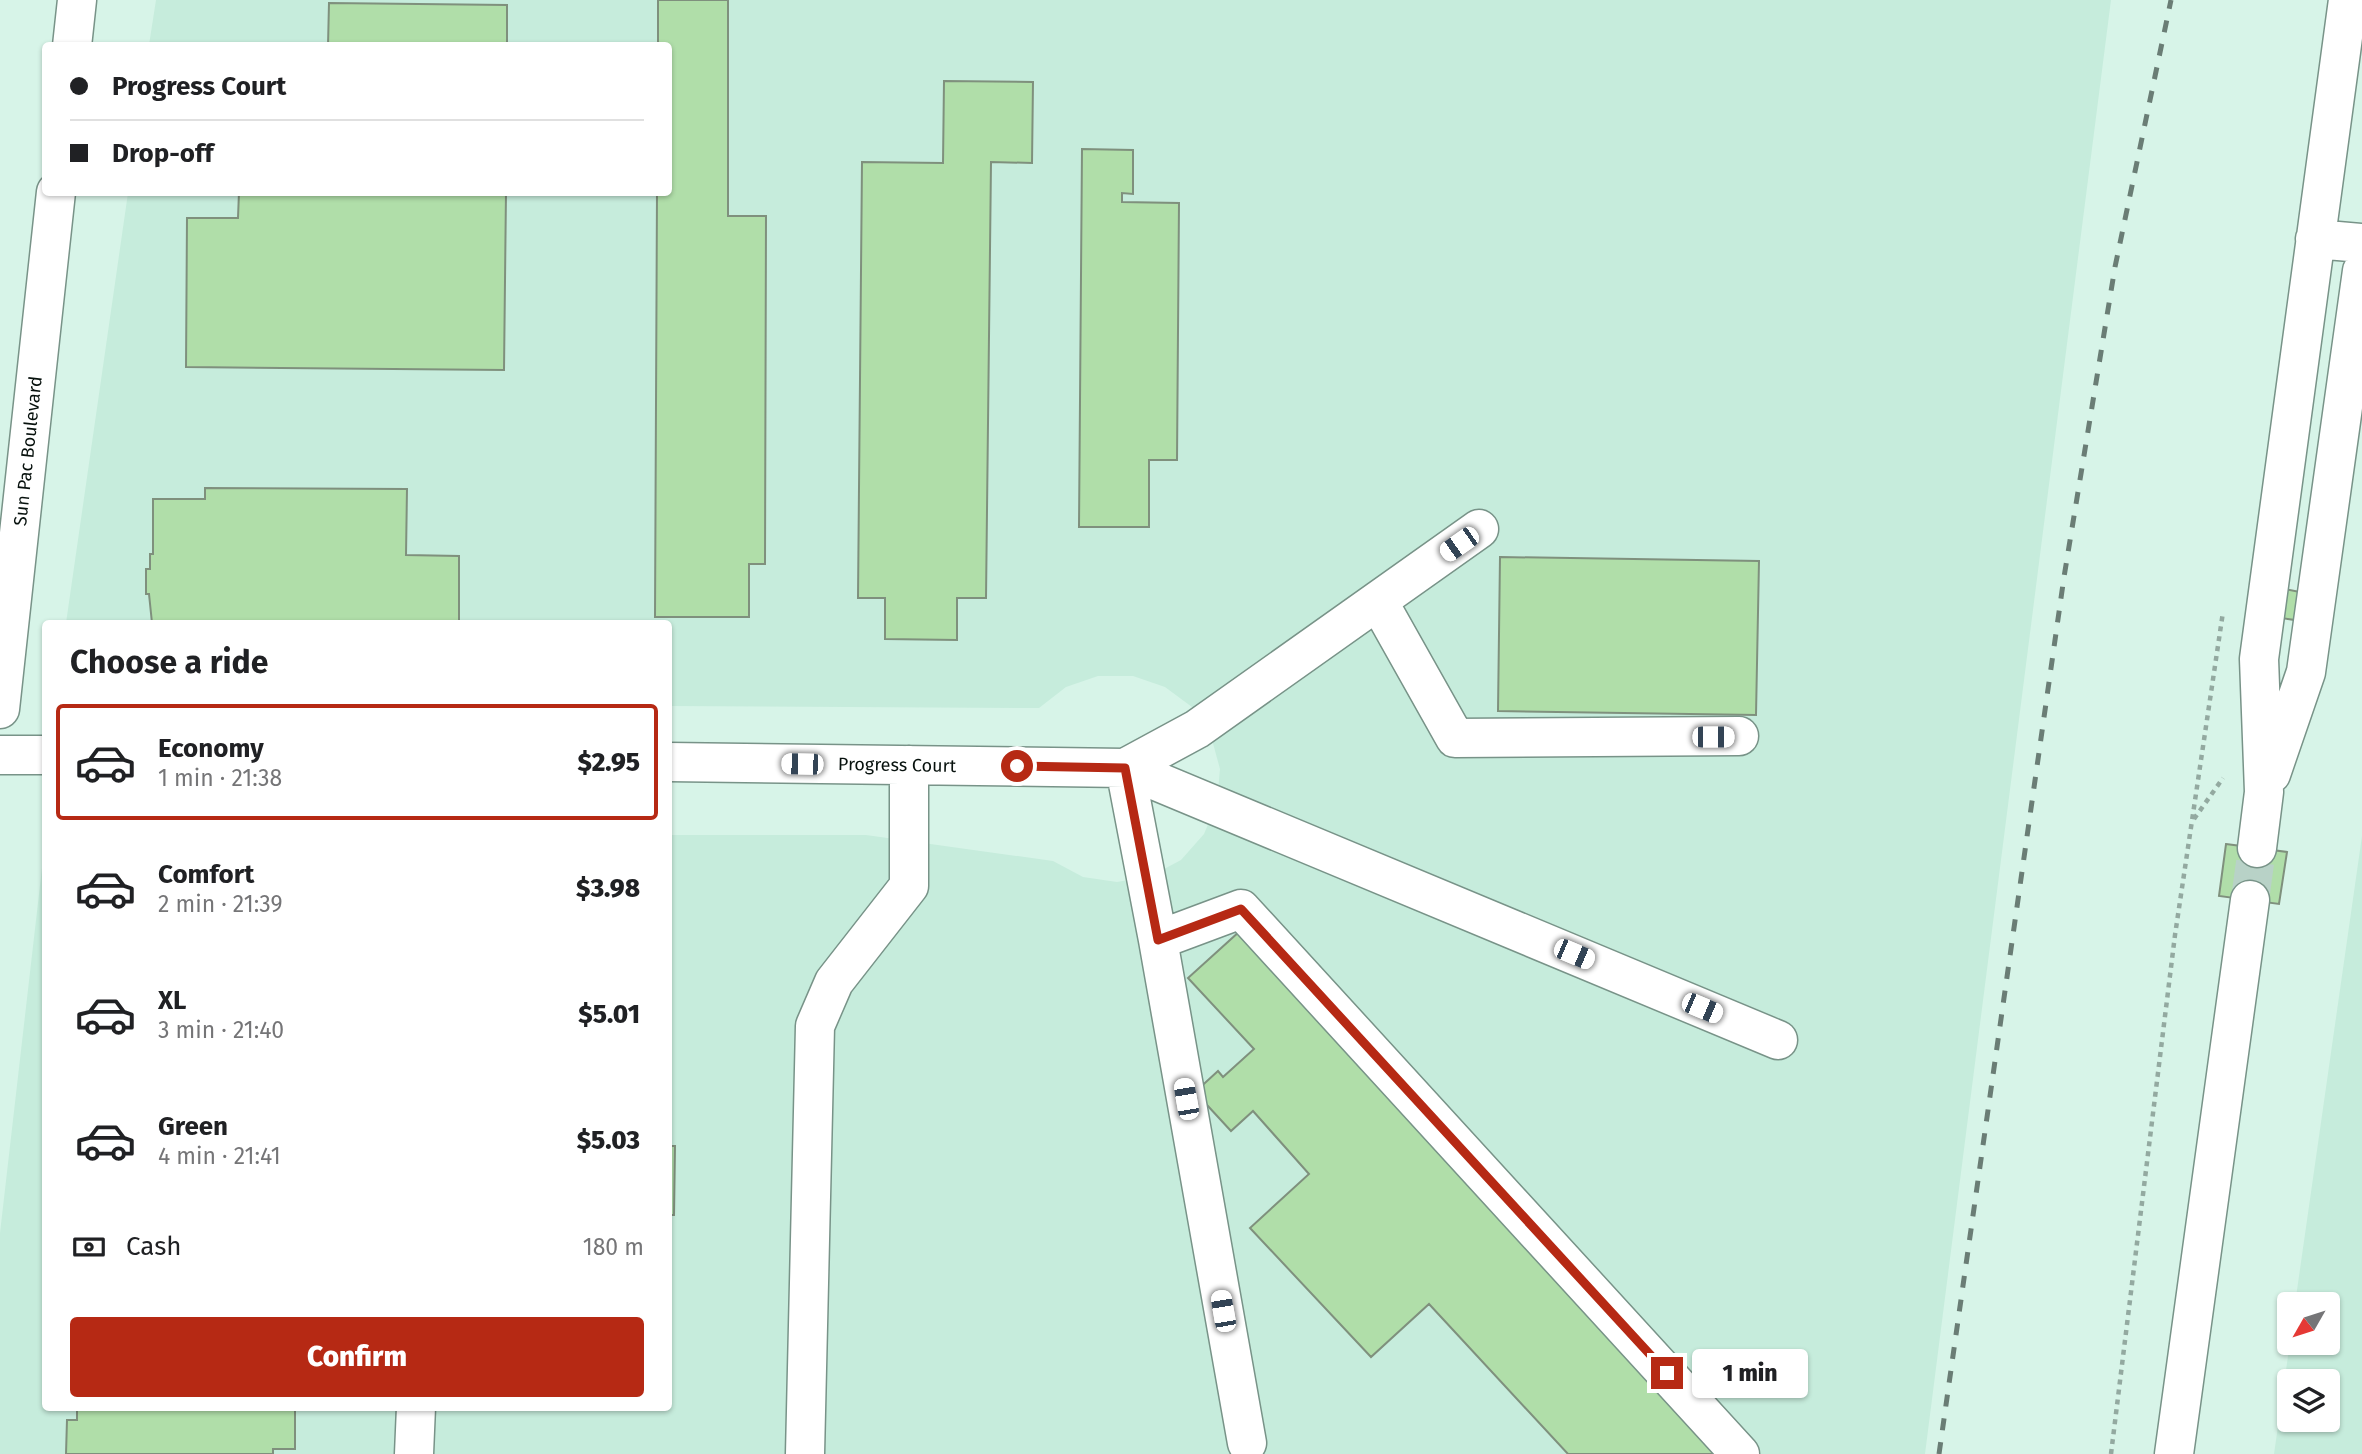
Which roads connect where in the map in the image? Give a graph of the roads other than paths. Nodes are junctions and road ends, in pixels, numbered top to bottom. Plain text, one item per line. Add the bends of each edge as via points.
1 (76, 0) edge
2 (2348, 0) edge
3 (72, 42) edge
4 (55, 196) edge
5 (2315, 239) junction
6 (2362, 243) edge
7 (2362, 271) edge
8 (1479, 529) dead end
9 (1378, 601) junction
10 (0, 709) edge
11 (1738, 736) dead end
12 (0, 755) edge
13 (42, 755) edge
14 (672, 762) edge
15 (909, 765) junction
16 (1125, 768) junction
17 (2264, 792) junction
18 (2257, 848) tunnel mouth
19 (2250, 900) tunnel mouth
20 (1158, 940) junction
21 (1779, 1040) dead end
22 (416, 1411) edge
23 (1247, 1443) dead end
24 (414, 1454) edge
25 (805, 1454) edge
26 (1740, 1454) edge
27 (2174, 1454) edge

1 - 3 street
2 - 5 street
4 - 10 street, Sun Pac Boulevard
5 - 6 street
5 - 17 street via 2259,659
7 - 17 street via 2306,672
8 - 9 street
9 - 11 street via 1455,738
9 - 16 street via 1197,729
12 - 13 street
14 - 15 street, Progress Court
15 - 16 street, Progress Court
15 - 25 street via 909,886 834,982 815,1026
16 - 20 street
16 - 21 street
17 - 18 street
19 - 27 street
20 - 23 street
20 - 26 street via 1241,909
22 - 24 street

